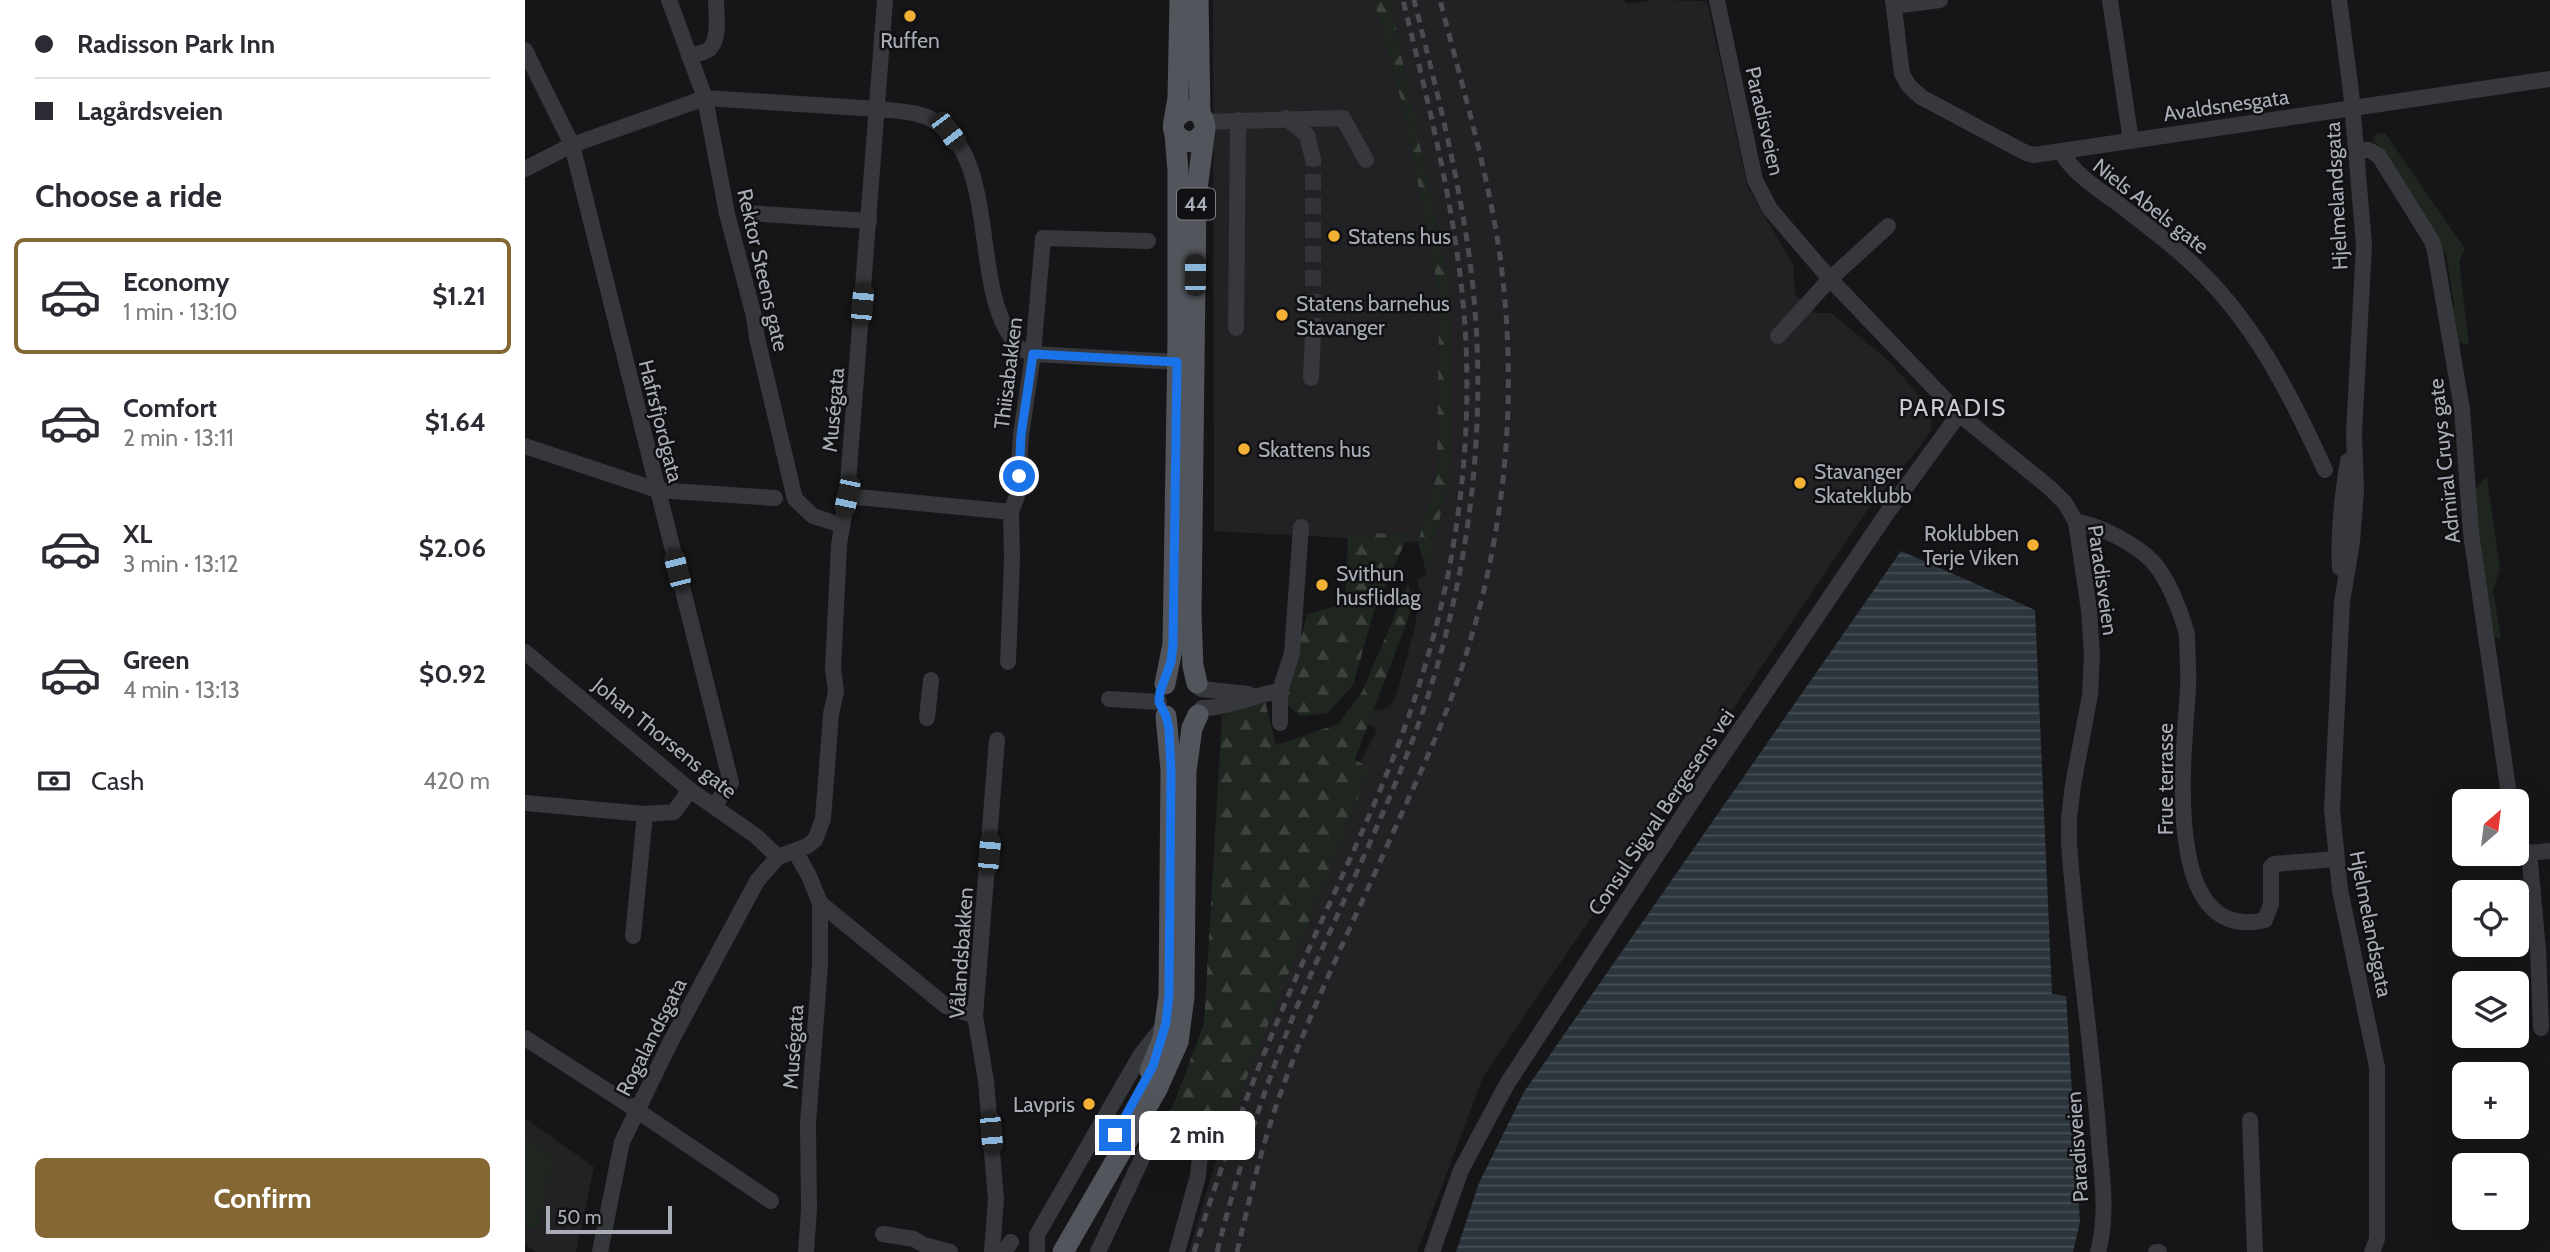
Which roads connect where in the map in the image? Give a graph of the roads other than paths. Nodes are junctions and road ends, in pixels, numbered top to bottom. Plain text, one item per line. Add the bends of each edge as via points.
1 (670, 0) edge
2 (716, 0) edge
3 (885, 0) edge
4 (1180, 0) edge
5 (1198, 0) edge
6 (1717, 0) edge
7 (1940, 0) edge
8 (2110, 0) edge
9 (2339, 0) edge
10 (1893, 3) edge
11 (525, 50) edge
12 (689, 56) junction
13 (2550, 79) edge
14 (705, 98) junction
15 (2352, 108) junction
16 (878, 109) junction
17 (1286, 118) junction
18 (1238, 120) junction
19 (1203, 123) junction
20 (1175, 127) junction
21 (2131, 141) junction
22 (572, 145) junction
23 (2356, 149) junction
24 (2061, 152) junction
25 (1313, 159) tunnel mouth
26 (1366, 160) dead end
27 (525, 169) edge
28 (748, 212) dead end
29 (869, 222) junction
30 (1888, 226) dead end
31 (1148, 241) dead end
32 (1830, 279) junction
33 (1236, 328) dead end
34 (1313, 334) tunnel mouth
35 (1778, 336) dead end
36 (1033, 354) junction
37 (1177, 362) junction
38 (1311, 378) dead end
39 (1959, 414) junction
40 (525, 446) edge
41 (2325, 470) dead end
42 (657, 490) junction
43 (847, 496) junction
44 (775, 498) dead end
45 (1011, 512) junction
46 (2076, 522) junction
47 (841, 525) junction
48 (1301, 527) dead end
49 (525, 652) edge
50 (1008, 662) dead end
51 (931, 680) dead end
52 (1280, 691) junction
53 (1109, 699) dead end
54 (1199, 699) junction
55 (1163, 701) junction
56 (927, 718) dead end
57 (1280, 723) dead end
58 (997, 740) dead end
59 (2508, 789) edge
60 (690, 790) junction
61 (714, 806) junction
62 (528, 808) edge
63 (645, 814) junction
64 (795, 851) junction
65 (2550, 851) edge
66 (2529, 853) edge
67 (778, 857) junction
68 (2336, 859) junction
69 (2529, 860) edge
70 (820, 903) junction
71 (633, 936) dead end
72 (975, 1016) junction
73 (1166, 1023) junction
74 (2541, 1028) dead end
75 (527, 1043) edge
76 (636, 1111) junction
77 (2251, 1120) dead end
78 (1146, 1128) junction
79 (771, 1201) dead end
80 (883, 1234) dead end
81 (600, 1252) edge
82 (806, 1252) edge
83 (950, 1252) edge
84 (992, 1252) edge
85 (1037, 1252) edge
86 (1046, 1252) edge
87 (1063, 1252) edge
88 (1098, 1252) edge
89 (1177, 1252) edge
90 (1432, 1252) edge
91 (2098, 1252) edge
92 (2255, 1252) edge
93 (2372, 1252) edge

1 - 12 street, Rektor Steens gate
2 - 12 street via 713,46
3 - 16 street, Muségata
4 - 20 main road, 44
5 - 19 main road, 44
6 - 32 street, Paradisveien via 1755,180 1770,209
7 - 10 street
8 - 21 street
9 - 15 street, Hjelmelandsgata
10 - 24 street, Avaldsnesgata via 1902,74 1921,97 2026,153
11 - 22 street, Hafrsfjordgata
12 - 14 street, Rektor Steens gate
13 - 15 street, Avaldsnesgata
14 - 16 street
14 - 22 street
14 - 47 street, Rektor Steens gate via 727,215 795,499 813,516
15 - 21 street, Avaldsnesgata
15 - 23 street, Hjelmelandsgata
16 - 29 street, Muségata
16 - 36 street via 930,118 960,146 971,166 995,305 1018,347
17 - 18 street
17 - 25 street via 1307,135
17 - 26 street via 1343,118
18 - 19 street
18 - 33 street
19 - 20 main road via 1199,139 1190,142 1179,138
19 - 54 main road, 44 via 1196,197 1191,615
20 - 37 main road, 44
21 - 24 street, Avaldsnesgata
22 - 27 street
22 - 42 street, Hafrsfjordgata
23 - 59 street, Admiral Cruys gate via 2379,156 2435,251 2462,409 2471,533
23 - 68 street, Hjelmelandsgata via 2364,245 2354,433 2356,491 2342,602 2332,810
24 - 41 street, Niels Abels gate via 2075,172 2159,234 2215,288 2266,353
28 - 29 street
29 - 43 street, Muségata
30 - 32 street
31 - 36 street, Thiisabakken via 1043,238
32 - 35 street
32 - 39 street, Paradisveien
34 - 38 street
36 - 37 street
36 - 45 street, Thiisabakken via 1017,496
37 - 55 main road, 44 via 1173,644
39 - 46 street, Paradisveien via 2050,488
39 - 90 street, Consul Sigval Bergesens vei via 1714,769 1507,1084 1461,1170
40 - 42 street
42 - 44 street
42 - 61 street, Hafrsfjordgata via 731,783
43 - 45 street
43 - 47 street, Muségata
45 - 50 street, Thiisabakken
46 - 68 street, Frue terrasse via 2095,524 2152,562 2179,607 2187,634 2184,827 2193,879 2206,901 2231,920 2265,920 2274,864
46 - 91 street, Paradisveien via 2092,655 2069,843 2097,1114 2103,1201
47 - 64 street, Muségata via 836,692 823,819 815,840
48 - 52 street via 1291,653
49 - 60 street, Johan Thorsens gate
51 - 56 street
52 - 54 street via 1219,708
52 - 57 street
53 - 55 street
54 - 55 main road via 1184,721
54 - 55 main road via 1188,678 1180,677 1170,680
54 - 78 main road, 44 via 1187,771 1182,1026
55 - 73 main road, 44 via 1171,771
58 - 72 street, Vålandsbakken
60 - 61 street, Johan Thorsens gate
60 - 63 street via 674,811
61 - 67 street, Johan Thorsens gate
62 - 63 street
63 - 71 street
64 - 67 street, Muségata
64 - 70 street, Muségata
65 - 66 street
67 - 76 street, Rogalandsgata via 757,881
68 - 93 street, Hjelmelandsgata via 2377,1067 2377,1239
69 - 74 street
70 - 72 street via 946,1006
70 - 82 street, Muségata
72 - 84 street, Vålandsbakken via 986,1081 996,1199
73 - 85 street via 1140,1056 1050,1211 1037,1235
73 - 86 main road, 44 via 1142,1088
75 - 76 street
76 - 79 street
76 - 81 street, Rogalandsgata via 622,1142
77 - 92 street
78 - 87 main road, 44
78 - 88 street
78 - 89 street via 1185,1140 1200,1154
80 - 83 street

